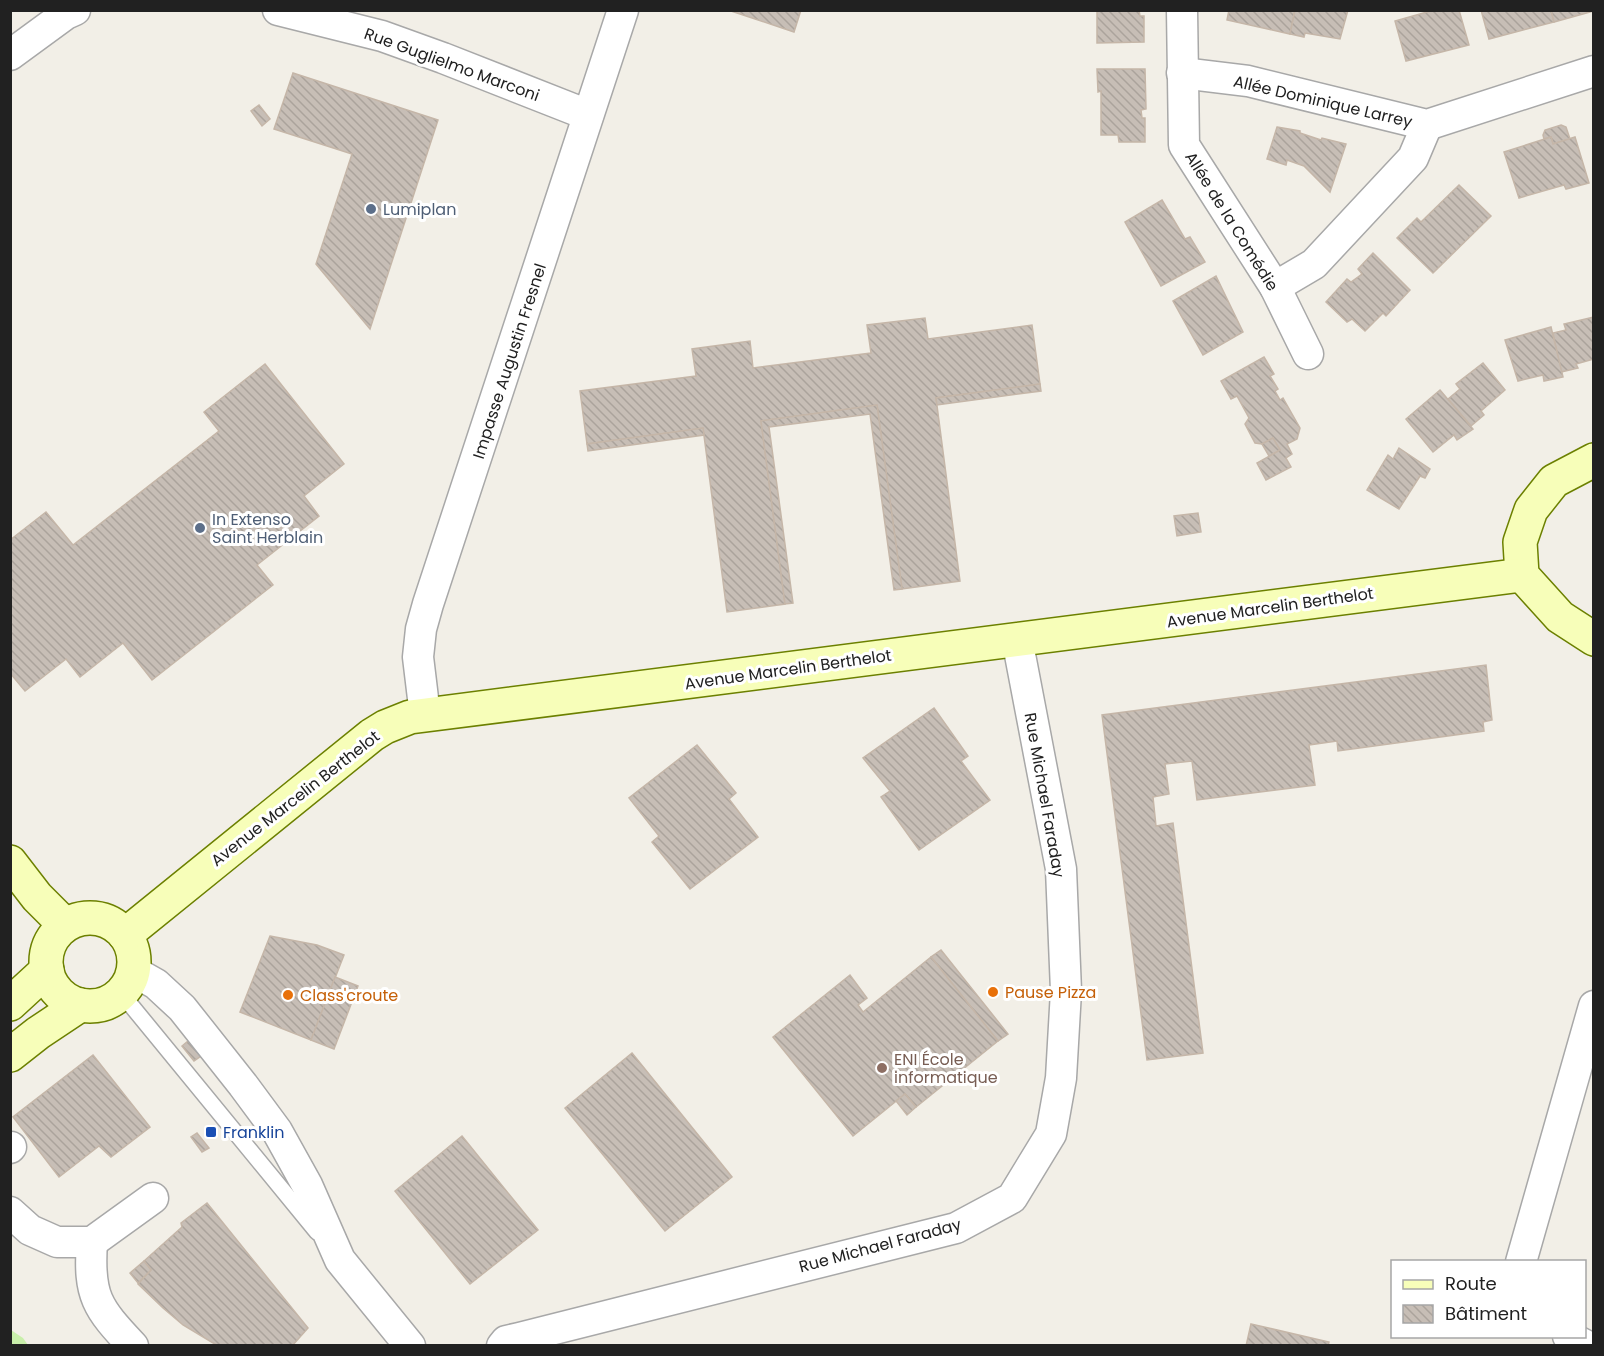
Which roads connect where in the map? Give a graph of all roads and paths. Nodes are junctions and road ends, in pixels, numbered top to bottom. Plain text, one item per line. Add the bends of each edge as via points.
1 (75, 10) edge
2 (278, 10) edge
3 (623, 10) edge
4 (1182, 10) edge
5 (10, 55) edge
6 (1593, 71) edge
7 (1182, 73) junction
8 (588, 115) junction
9 (1427, 125) junction
10 (1275, 287) junction
11 (1308, 354) dead end
12 (1593, 460) edge
13 (1522, 575) junction
14 (1017, 639) junction
15 (1593, 639) edge
16 (426, 715) junction
17 (10, 862) edge
18 (65, 925) junction
19 (125, 935) junction
20 (47, 970) junction
21 (127, 982) junction
22 (10, 1004) edge
23 (80, 1005) junction
24 (1593, 1006) edge
25 (10, 1055) edge
26 (153, 1198) dead end
27 (10, 1212) edge
28 (92, 1242) junction
29 (340, 1260) junction
30 (1522, 1260) edge
31 (1572, 1338) edge
32 (133, 1346) edge
33 (410, 1346) edge
34 (502, 1346) edge
35 (1587, 1346) edge

1 - 5 street
2 - 8 street, Rue Guglielmo Marconi via 382,36
3 - 8 street, Impasse Augustin Fresnel
4 - 7 street, Allée de la Comédie
6 - 9 street, Allée Dominique Larrey
7 - 9 street, Allée Dominique Larrey via 1248,81
7 - 10 street, Allée de la Comédie via 1184,145
8 - 16 street, Impasse Augustin Fresnel via 421,629 418,657
9 - 10 street, Allée Dominique Larrey via 1413,158 1337,240 1314,264
10 - 11 street, Allée de la Comédie
12 - 13 street via 1554,481 1531,510 1520,542
13 - 14 street, Avenue Marcelin Berthelot
13 - 15 street via 1560,617
14 - 16 street, Avenue Marcelin Berthelot
14 - 34 street, Rue Michael Faraday via 1061,869 1066,991 1061,1078 1051,1134 1012,1198 956,1228 506,1341
16 - 19 street, Avenue Marcelin Berthelot via 398,721 372,735
17 - 18 street
18 - 19 street via 77,919 104,919
18 - 20 street via 49,945
19 - 21 street via 134,958
20 - 22 street
20 - 23 street via 58,992
21 - 23 street via 102,1004
21 - 29 lane
21 - 29 street via 156,984 182,1008 277,1131 307,1185
23 - 25 street
24 - 30 street
26 - 28 street
27 - 28 street via 30,1230 57,1242
28 - 32 street via 94,1292 102,1311
29 - 33 street
31 - 35 street

